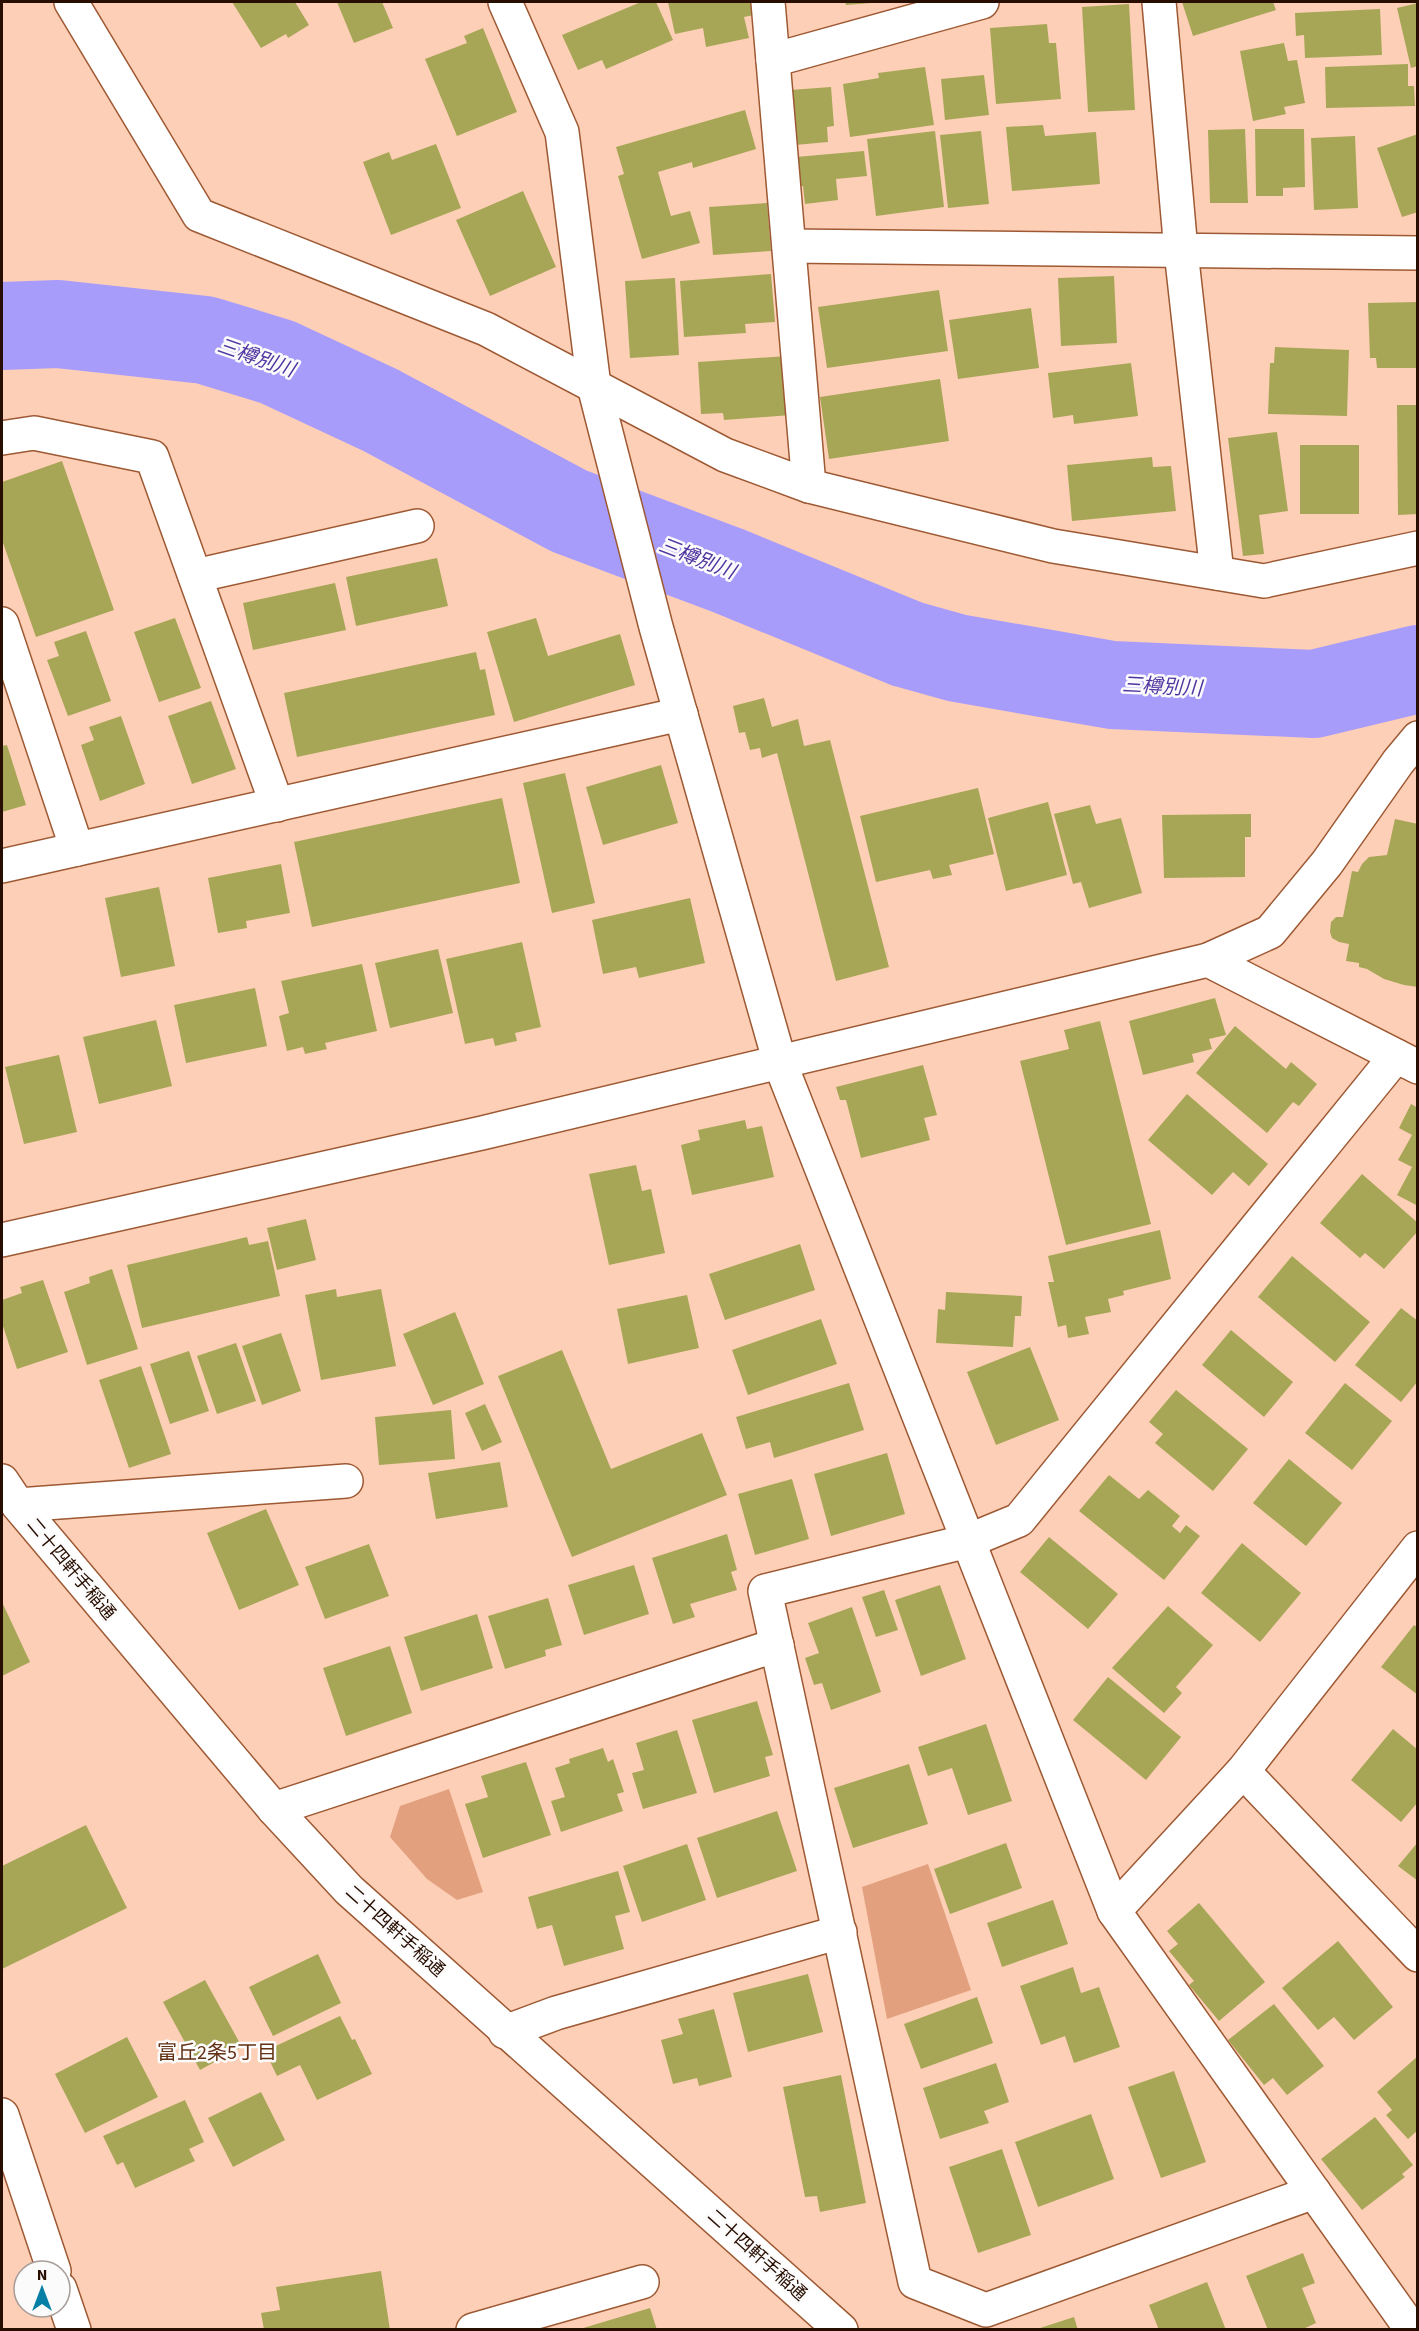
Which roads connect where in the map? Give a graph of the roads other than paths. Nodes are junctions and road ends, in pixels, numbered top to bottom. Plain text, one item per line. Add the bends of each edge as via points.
1 (71, 2) edge
2 (505, 2) edge
3 (768, 2) edge
4 (982, 2) edge
5 (1159, 2) edge
6 (772, 60) junction
7 (789, 246) junction
8 (1181, 250) junction
9 (1418, 253) edge
10 (594, 386) junction
11 (2, 438) edge
12 (809, 486) junction
13 (417, 526) dead end
14 (1418, 548) edge
15 (1217, 573) junction
16 (195, 576) junction
17 (2, 624) edge
18 (681, 714) junction
19 (1408, 750) edge
20 (277, 805) junction
21 (77, 849) junction
22 (2, 866) edge
23 (1208, 960) junction
24 (1407, 1061) edge
25 (780, 1063) junction
26 (2, 1240) edge
27 (346, 1482) dead end
28 (10, 1493) edge
29 (968, 1541) junction
30 (1418, 1548) edge
31 (777, 1645) junction
32 (1243, 1771) junction
33 (274, 1809) junction
34 (1114, 1911) junction
35 (840, 1932) junction
36 (1418, 1955) edge
37 (505, 2032) junction
38 (2, 2115) edge
39 (1314, 2192) junction
40 (50, 2259) edge
41 (642, 2282) dead end
42 (473, 2330) edge
43 (841, 2330) edge
44 (1412, 2330) edge

1 - 10 street via 199,215 486,329
2 - 10 street via 562,132
3 - 6 street
4 - 6 street
5 - 8 street
6 - 7 street
7 - 8 street
7 - 12 street
8 - 9 street
8 - 15 street
10 - 12 street via 726,455
10 - 18 street
11 - 16 street via 34,433 152,457
12 - 15 street via 1053,546
13 - 16 street
14 - 15 street via 1264,581
16 - 20 street
17 - 21 street
18 - 20 street
18 - 25 street
19 - 23 street via 1327,863 1270,932
20 - 21 street
21 - 22 street
23 - 24 street
23 - 25 street
24 - 29 street via 1019,1520
25 - 26 street
25 - 29 street
27 - 28 street
28 - 33 street, 二十四軒手稲通
29 - 31 street via 765,1591
29 - 34 street
30 - 32 street
31 - 33 street
31 - 35 street
32 - 34 street
32 - 36 street
33 - 37 street, 二十四軒手稲通 via 349,1890
34 - 39 street
35 - 37 street via 556,2013
35 - 39 street via 915,2282 986,2310
37 - 43 street, 二十四軒手稲通
38 - 40 street
39 - 44 street
41 - 42 street

